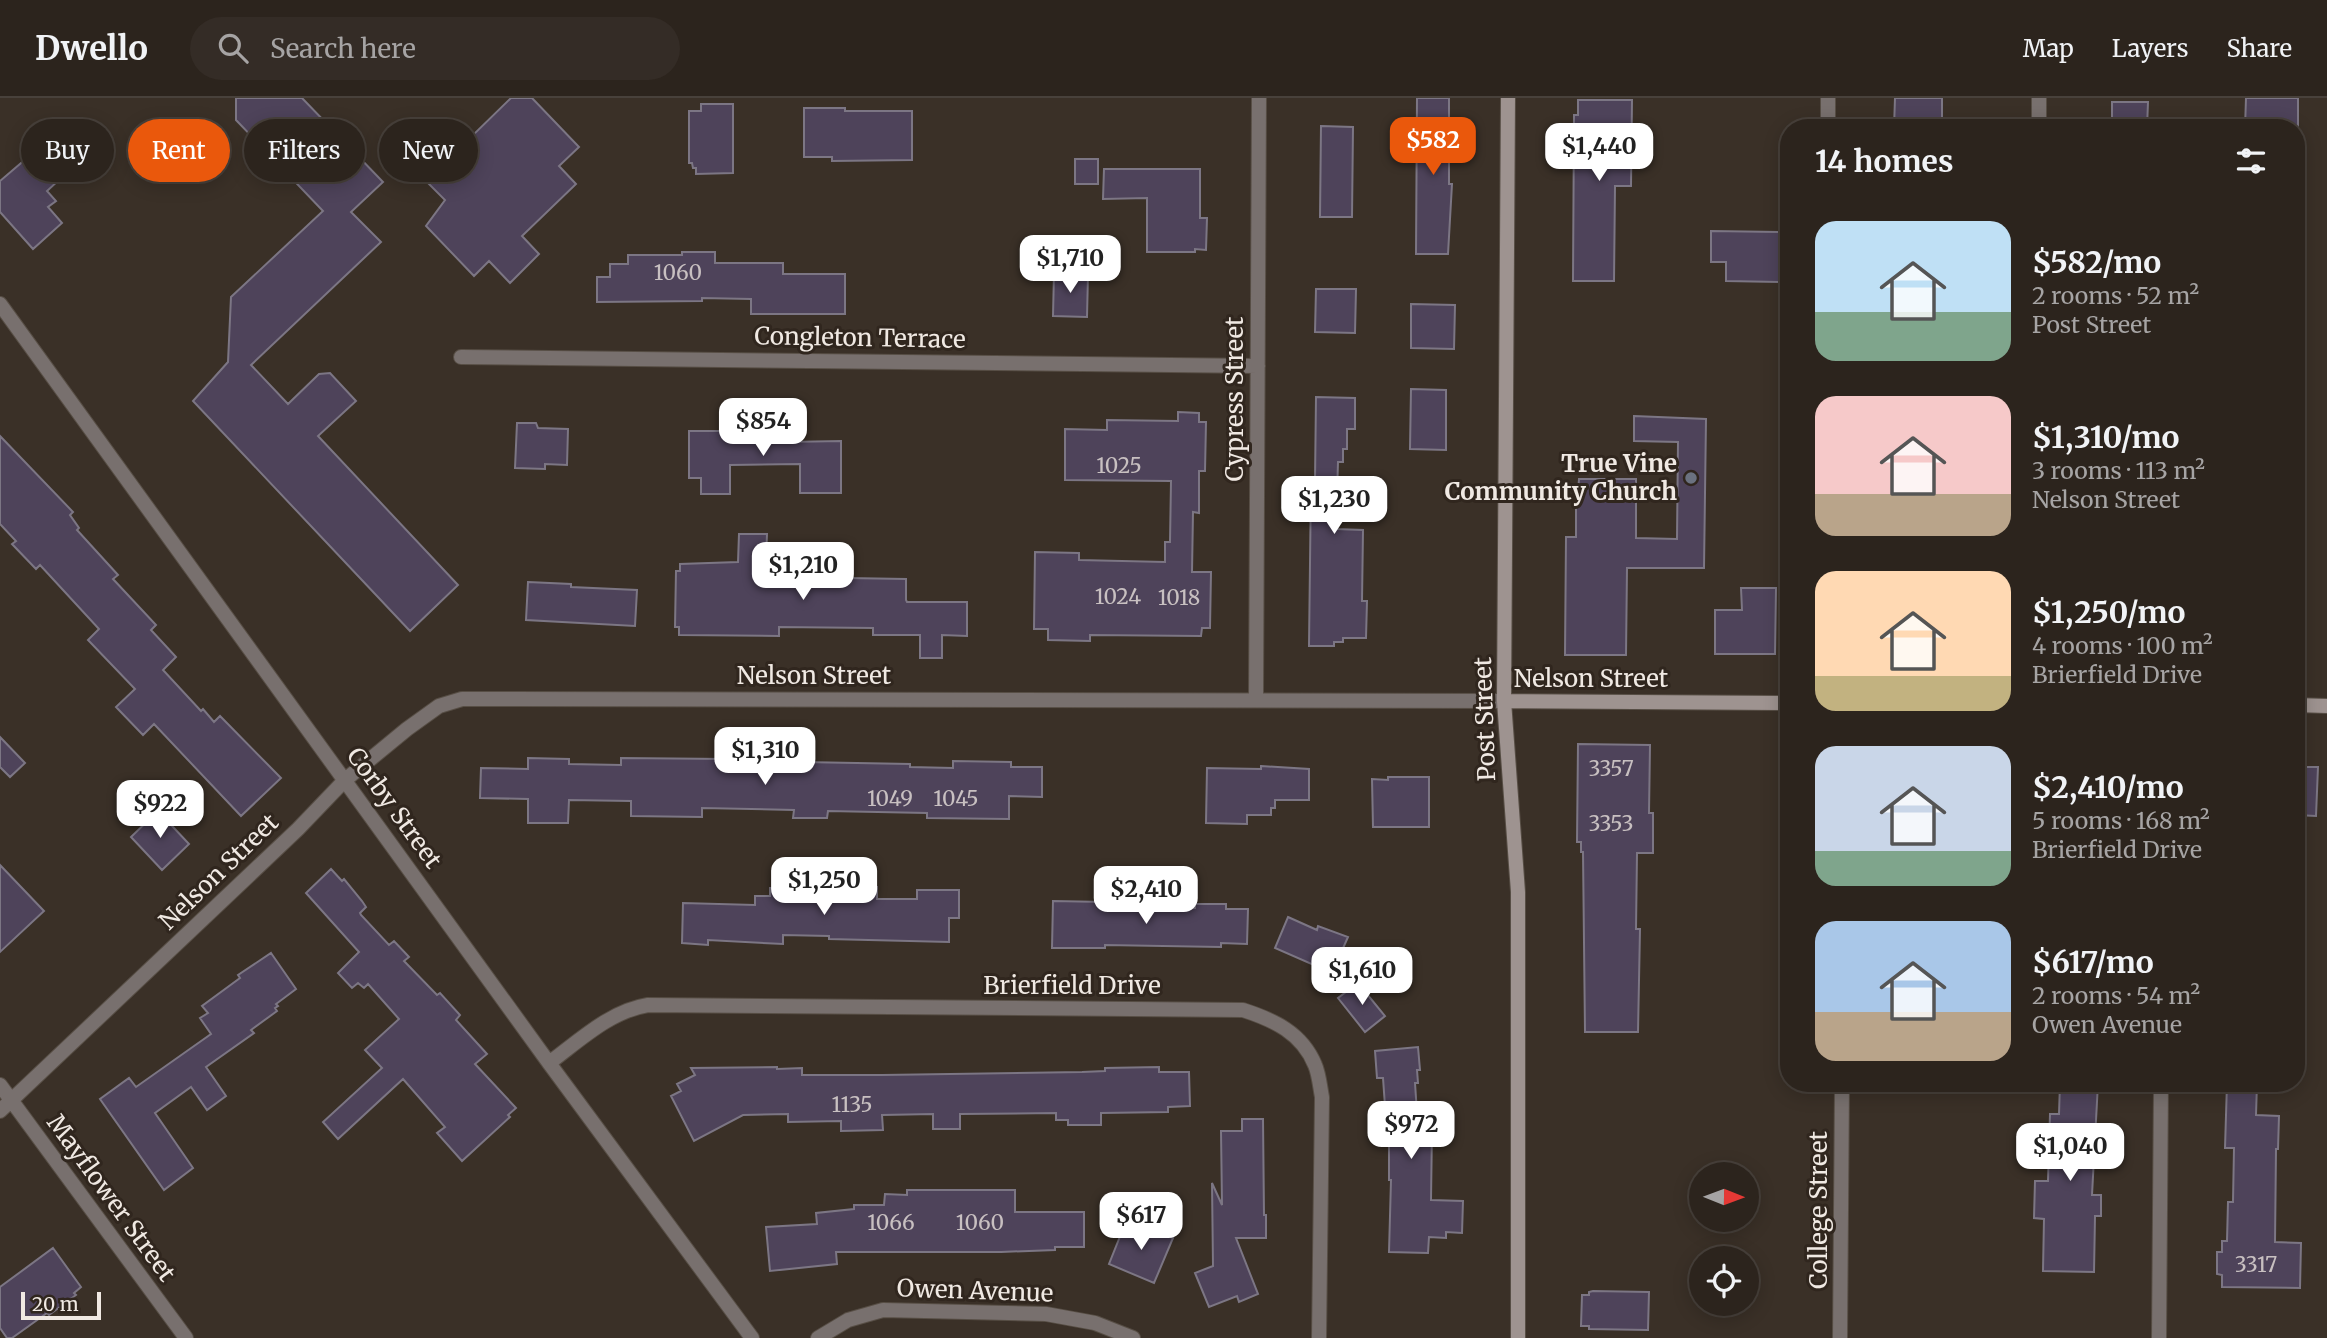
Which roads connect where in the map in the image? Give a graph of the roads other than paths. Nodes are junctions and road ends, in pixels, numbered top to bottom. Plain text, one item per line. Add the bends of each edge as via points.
1 (1259, 98) edge
2 (1508, 98) edge
3 (1828, 98) edge
4 (2039, 98) edge
5 (1828, 119) edge
6 (2039, 119) edge
7 (0, 304) edge
8 (461, 357) dead end
9 (1258, 366) junction
10 (1256, 699) junction
11 (1504, 701) junction
12 (1780, 703) edge
13 (2305, 705) edge
14 (2327, 706) edge
15 (345, 780) junction
16 (549, 1063) junction
17 (0, 1084) edge
18 (1842, 1092) edge
19 (2161, 1092) edge
20 (12, 1100) junction
21 (0, 1111) edge
22 (186, 1338) edge
23 (752, 1338) edge
24 (818, 1338) edge
25 (1133, 1338) edge
26 (1319, 1338) edge
27 (1518, 1338) edge
28 (1840, 1338) edge
29 (2159, 1338) edge

1 - 9 street, Cypress Street
2 - 11 main road, Post Street
3 - 5 street
4 - 6 street
7 - 15 street, Corby Street
8 - 9 street, Congleton Terrace
9 - 10 street, Cypress Street
10 - 11 street, Nelson Street
10 - 15 street, Nelson Street via 462,699 439,706
11 - 12 main road, Nelson Street
11 - 27 main road, Post Street via 1518,892
13 - 14 main road
15 - 16 street, Corby Street
15 - 20 street, Nelson Street
16 - 23 street, Corby Street
16 - 26 street, Brierfield Drive via 618,1014 648,1005 1243,1010 1273,1019 1299,1038 1315,1065 1322,1097
17 - 20 street, Mayflower Street
18 - 28 street, College Street
19 - 29 street
20 - 21 street, Nelson Street
20 - 22 street, Mayflower Street
24 - 25 street, Owen Avenue via 848,1321 883,1310 1046,1314 1095,1323

